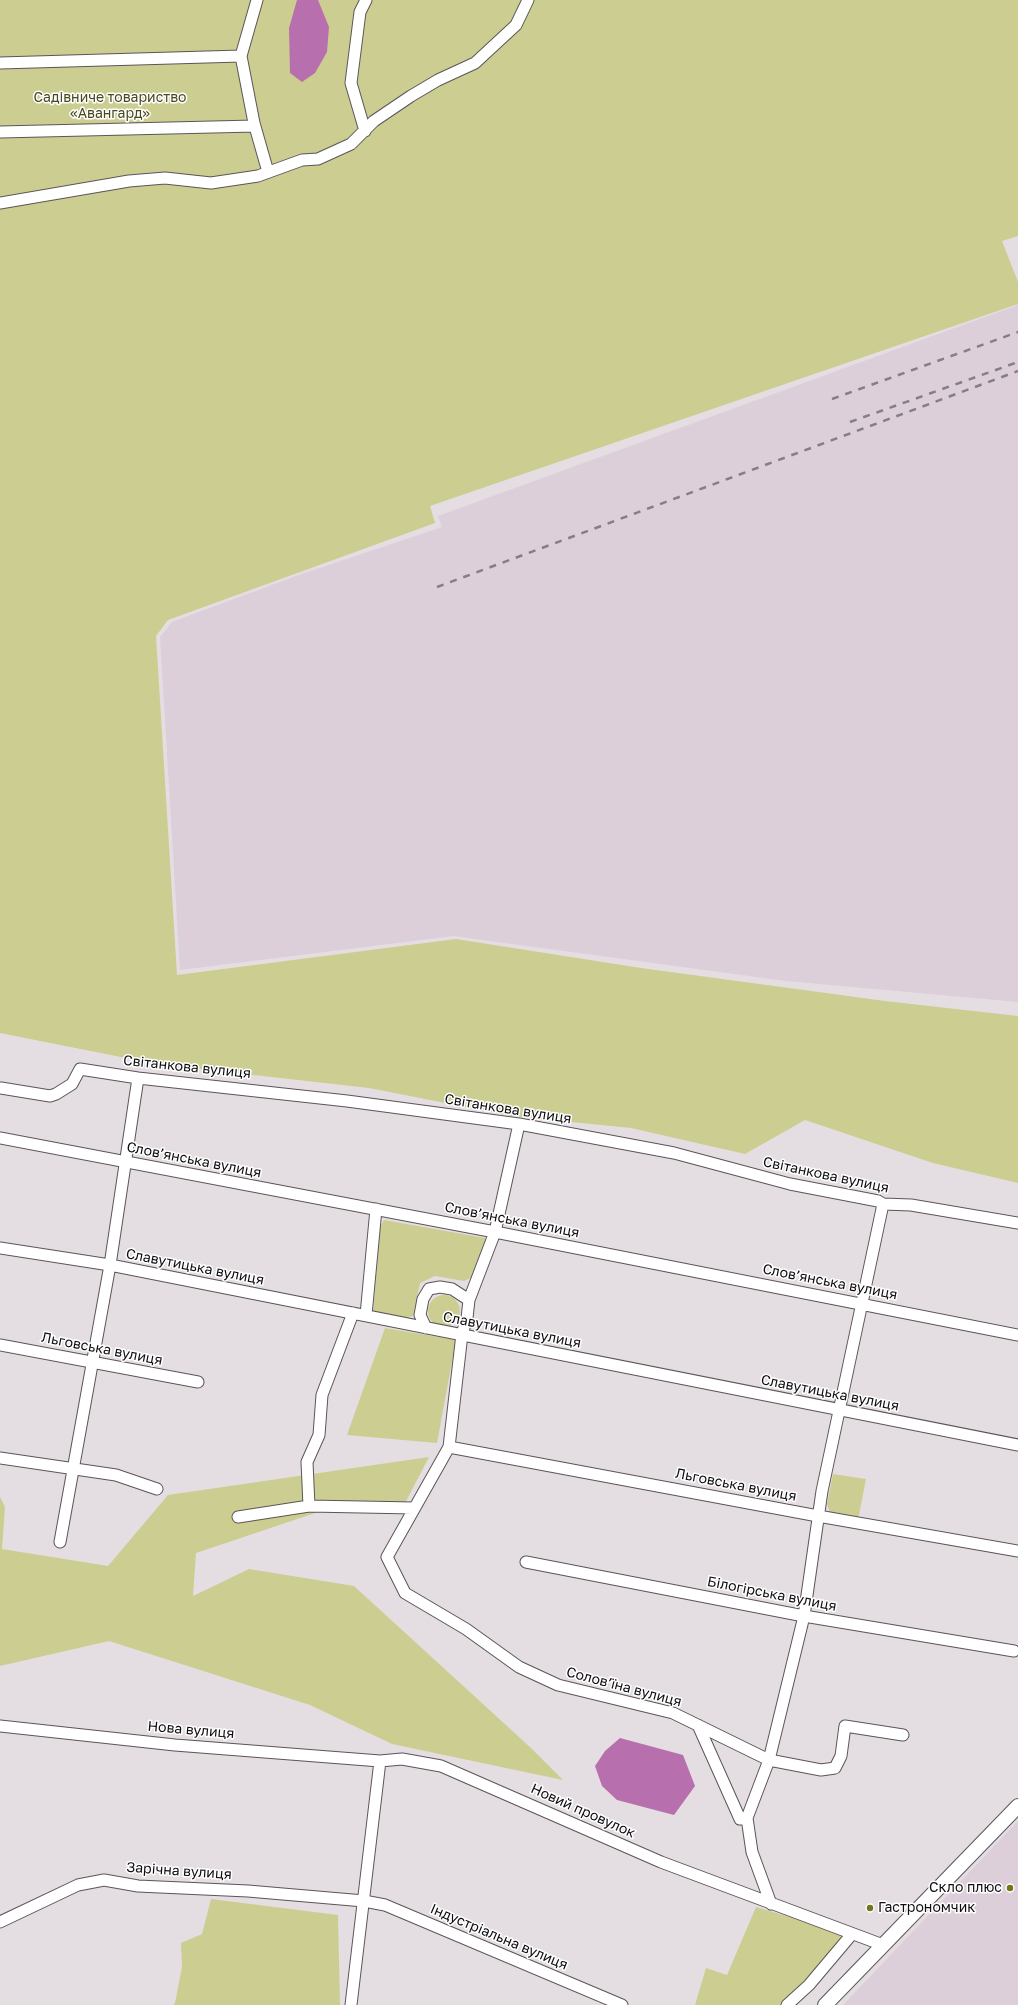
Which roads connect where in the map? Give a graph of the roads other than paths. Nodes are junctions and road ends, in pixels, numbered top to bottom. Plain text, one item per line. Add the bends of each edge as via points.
1 (256, 0) edge
2 (366, 0) edge
3 (528, 0) edge
4 (241, 56) junction
5 (0, 63) edge
6 (255, 126) junction
7 (0, 132) edge
8 (365, 132) junction
9 (268, 172) junction
10 (0, 203) edge
11 (138, 1078) junction
12 (1, 1088) edge
13 (519, 1124) junction
14 (0, 1138) edge
15 (126, 1162) junction
16 (883, 1204) junction
17 (376, 1209) junction
18 (1018, 1223) edge
19 (495, 1232) junction
20 (0, 1248) edge
21 (110, 1265) junction
22 (469, 1300) junction
23 (862, 1304) junction
24 (353, 1313) junction
25 (366, 1316) junction
26 (426, 1328) junction
27 (462, 1334) junction
28 (1018, 1335) edge
29 (0, 1345) edge
30 (91, 1362) junction
31 (198, 1382) dead end
32 (839, 1410) junction
33 (1018, 1445) edge
34 (449, 1447) junction
35 (0, 1458) edge
36 (73, 1468) junction
37 (157, 1490) dead end
38 (309, 1506) junction
39 (414, 1508) junction
40 (818, 1516) junction
41 (238, 1517) dead end
42 (60, 1542) dead end
43 (1018, 1550) edge
44 (526, 1562) dead end
45 (804, 1616) junction
46 (1014, 1651) dead end
47 (698, 1725) junction
48 (0, 1726) edge
49 (903, 1735) dead end
50 (768, 1760) junction
51 (380, 1761) junction
52 (1018, 1806) edge
53 (747, 1818) junction
54 (364, 1901) junction
55 (771, 1904) junction
56 (0, 1922) edge
57 (852, 1934) junction
58 (883, 1945) junction
59 (351, 2005) edge
60 (622, 2005) edge
61 (787, 2005) edge
62 (825, 2005) edge

1 - 4 street
2 - 8 street via 360,12 351,83
3 - 8 street via 516,25 475,63 411,96 374,121
4 - 5 street
4 - 6 street
6 - 7 street
6 - 9 street
8 - 9 street via 351,144 318,159 302,160
9 - 10 street via 258,176 211,183 165,178 129,181
11 - 12 street, Світанкова вулиця via 80,1069 72,1084 50,1096
11 - 13 street, Світанкова вулиця via 304,1095
11 - 15 street
13 - 16 street, Світанкова вулиця via 674,1153 790,1184
13 - 19 street
14 - 15 street, Словʼянська вулиця
15 - 17 street, Словʼянська вулиця
15 - 21 street
16 - 18 street, Світанкова вулиця via 911,1205
16 - 23 street
17 - 19 street, Словʼянська вулиця
17 - 25 street
19 - 22 street
19 - 23 street, Словʼянська вулиця
20 - 21 street, Славутицька вулиця
21 - 24 street, Славутицька вулиця
21 - 30 street
22 - 26 street via 452,1289 440,1286 429,1289 423,1300 420,1315
22 - 27 street
23 - 28 street, Словʼянська вулиця
23 - 32 street
24 - 25 street, Славутицька вулиця
24 - 38 street via 322,1394 319,1435 307,1462
25 - 26 street, Славутицька вулиця
26 - 27 street, Славутицька вулиця
27 - 32 street, Славутицька вулиця
27 - 34 street
29 - 30 street, Льговська вулиця
30 - 31 street, Льговська вулиця
30 - 36 street
32 - 33 street, Славутицька вулиця
32 - 40 street
34 - 39 street
34 - 40 street, Льговська вулиця
35 - 36 street
36 - 37 street via 116,1475
36 - 42 street
38 - 39 street
38 - 41 street
39 - 47 street, Соловʼїна вулиця via 387,1557 405,1593 466,1629 518,1667 558,1685 672,1713
40 - 43 street, Льговська вулиця
40 - 45 street
44 - 45 street, Білогірська вулиця
45 - 46 street, Білогірська вулиця
45 - 50 street
47 - 50 street, Соловʼїна вулиця
47 - 53 street via 740,1819
48 - 51 street, Нова вулиця via 176,1745
49 - 50 street, Соловʼїна вулиця via 845,1726 841,1756 835,1768 821,1770
50 - 53 street
51 - 54 street
51 - 55 street, Новий провулок via 402,1759 440,1766 661,1862
52 - 58 main road
53 - 55 street via 752,1852
54 - 56 street, Зарічна вулиця via 248,1891 138,1886 104,1880 78,1885
54 - 59 street
54 - 60 street, Індустріальна вулиця via 385,1905
55 - 57 street, Новий провулок
57 - 58 street, Новий провулок
57 - 61 street via 809,1985
58 - 62 main road

